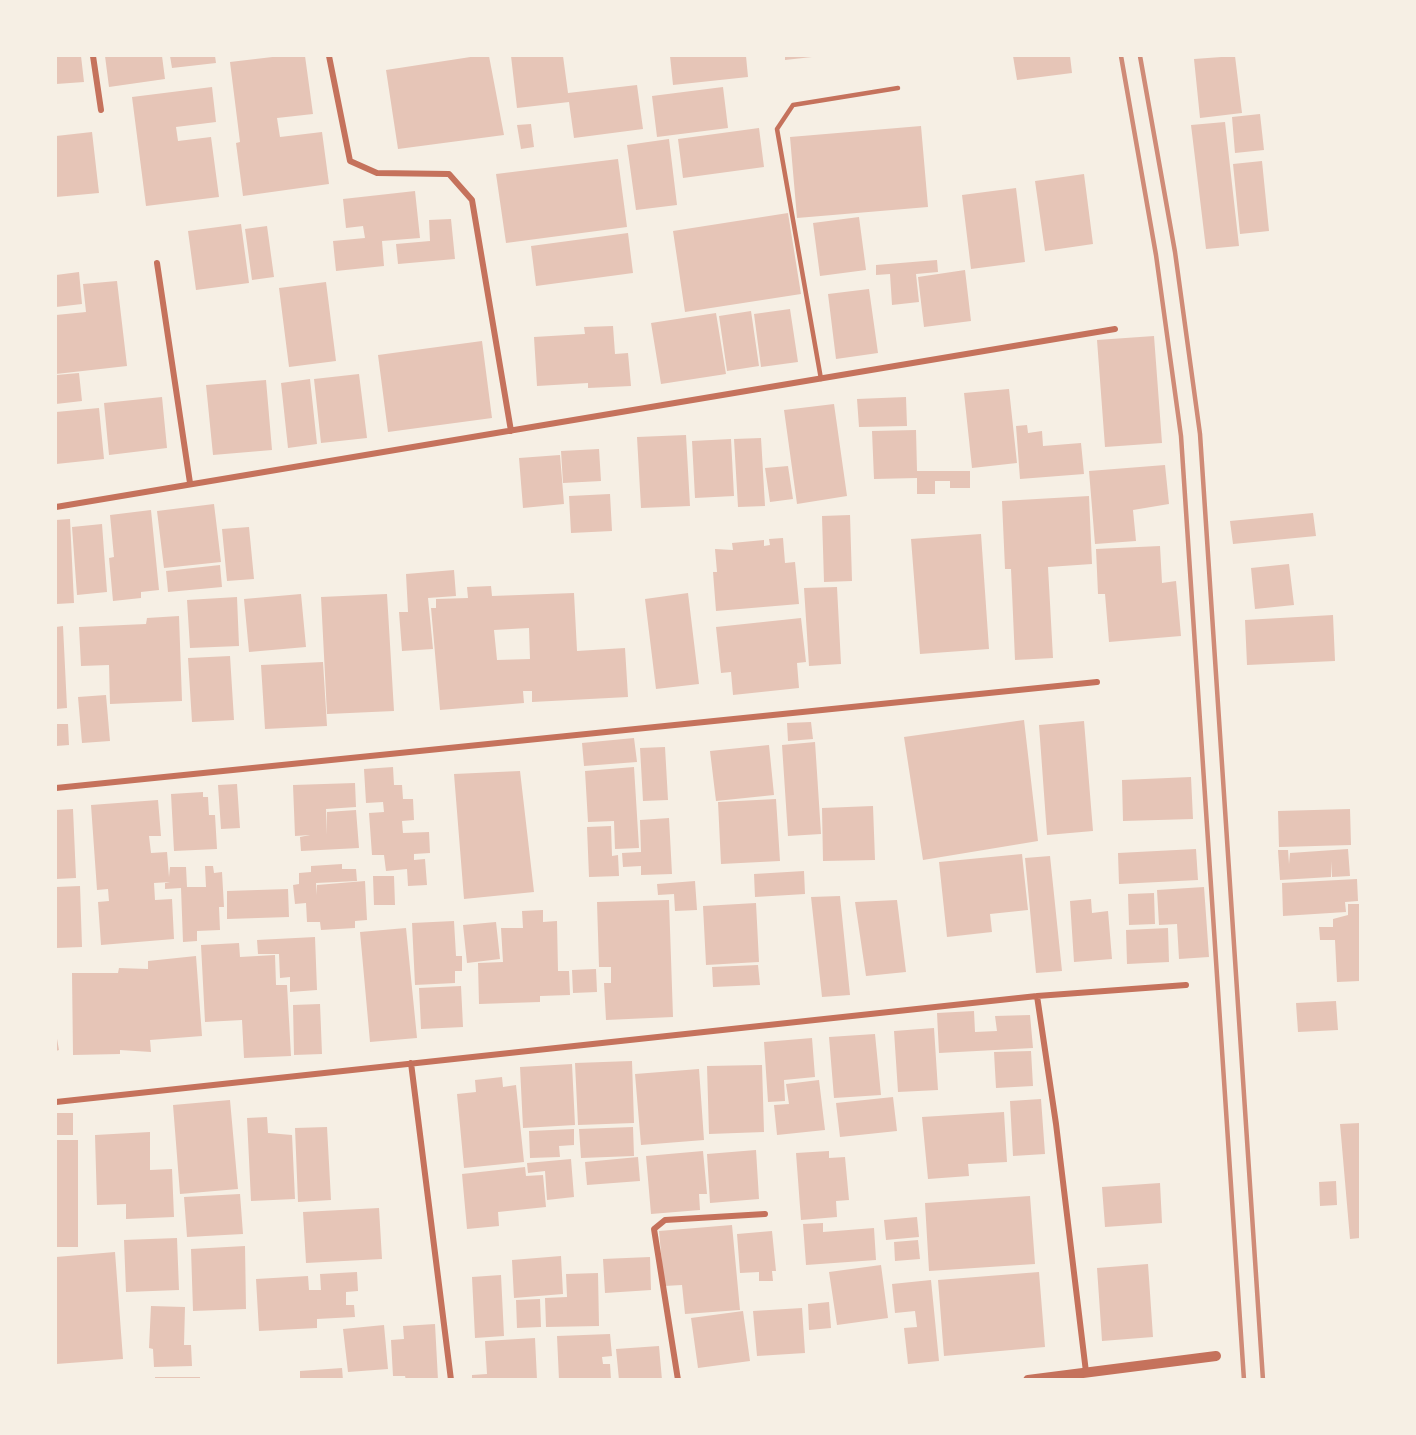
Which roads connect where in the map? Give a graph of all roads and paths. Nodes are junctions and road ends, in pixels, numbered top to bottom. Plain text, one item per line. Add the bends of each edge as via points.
1 (93, 56) edge
2 (329, 56) edge
3 (898, 88) dead end
4 (101, 110) dead end
5 (157, 263) dead end
6 (1115, 329) dead end
7 (821, 379) junction
8 (511, 431) junction
9 (190, 483) junction
10 (56, 507) edge
11 (1097, 682) dead end
12 (56, 788) edge
13 (1186, 985) dead end
14 (1037, 996) junction
15 (411, 1063) junction
16 (56, 1102) edge
17 (765, 1214) dead end
18 (1216, 1356) dead end
19 (1086, 1372) junction
20 (451, 1380) edge
21 (678, 1380) edge
22 (1028, 1380) edge

1 - 4 street
2 - 8 street via 350,161 377,173 449,174 472,200
3 - 7 lane via 793,105 777,129
5 - 9 street
6 - 7 street
7 - 8 street
8 - 9 street
9 - 10 street
11 - 12 street
13 - 14 street
14 - 15 street
14 - 19 street
15 - 16 street
15 - 20 street
17 - 21 street via 665,1220 654,1229
18 - 19 street
19 - 22 street

